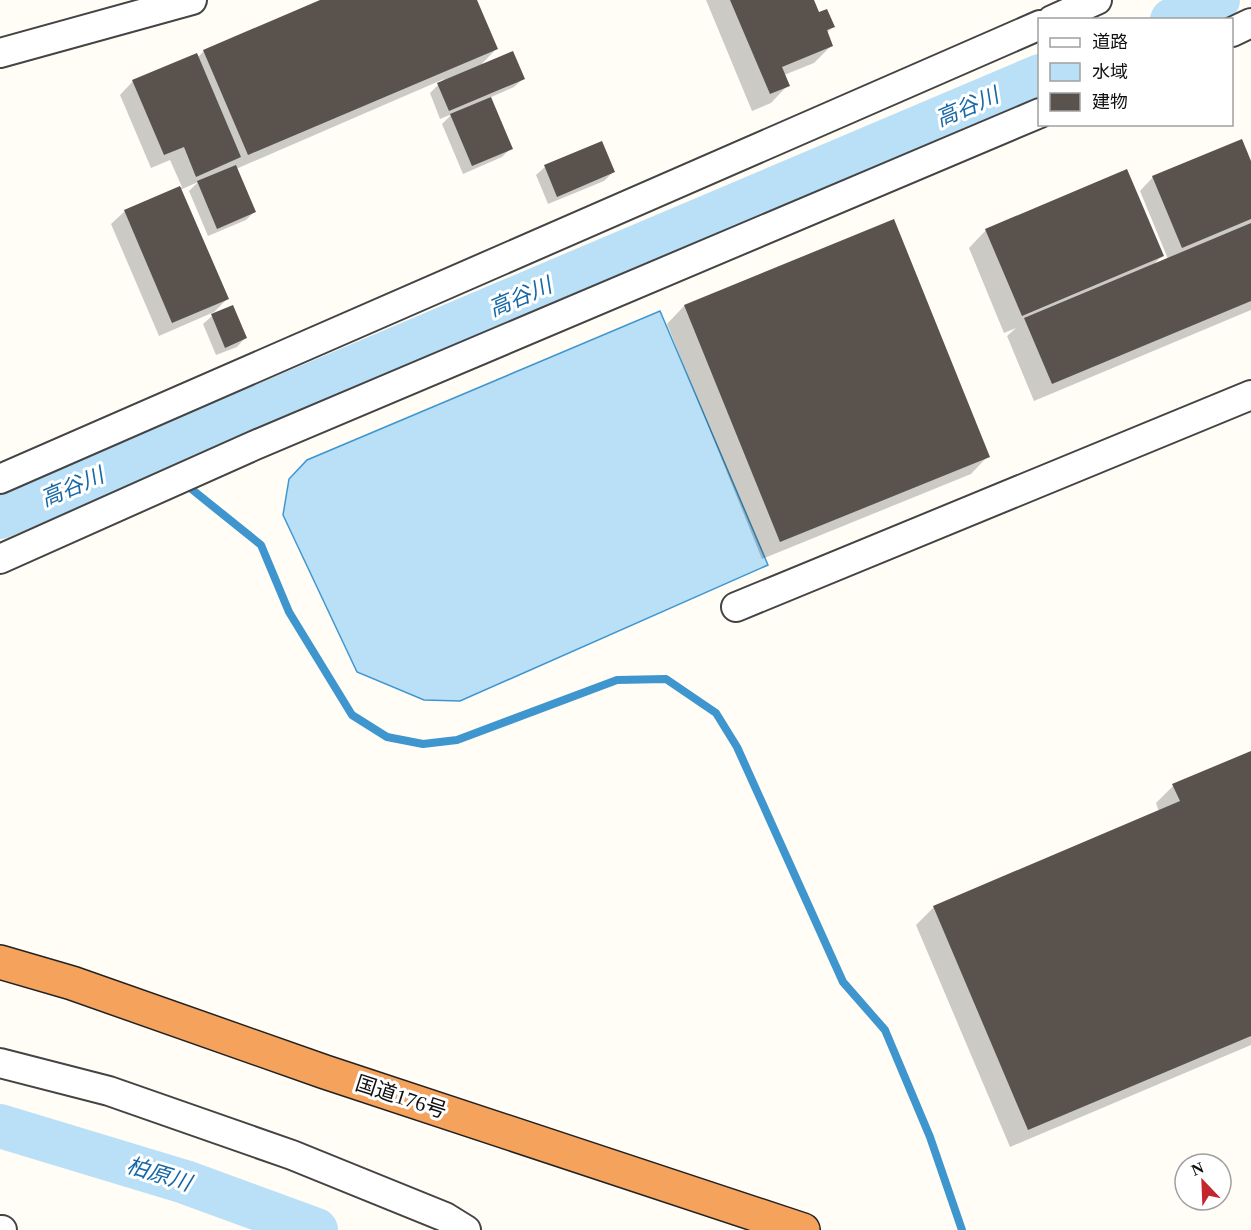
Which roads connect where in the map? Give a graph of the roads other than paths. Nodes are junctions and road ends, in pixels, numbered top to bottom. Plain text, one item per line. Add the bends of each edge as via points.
1 (192, 0) edge
2 (1097, 0) edge
3 (1056, 18) edge
4 (1251, 23) edge
5 (1038, 26) edge
6 (1233, 32) edge
7 (0, 53) edge
8 (1038, 114) edge
9 (1251, 396) edge
10 (0, 479) edge
11 (0, 559) edge
12 (736, 607) dead end
13 (0, 962) edge
14 (0, 1063) edge
15 (466, 1230) edge
16 (804, 1230) edge

1 - 7 street
2 - 3 street
4 - 6 street
5 - 10 street
8 - 11 street via 254,446
9 - 12 street
13 - 16 highway, 国道176号
14 - 15 street via 109,1091 292,1155 445,1217

